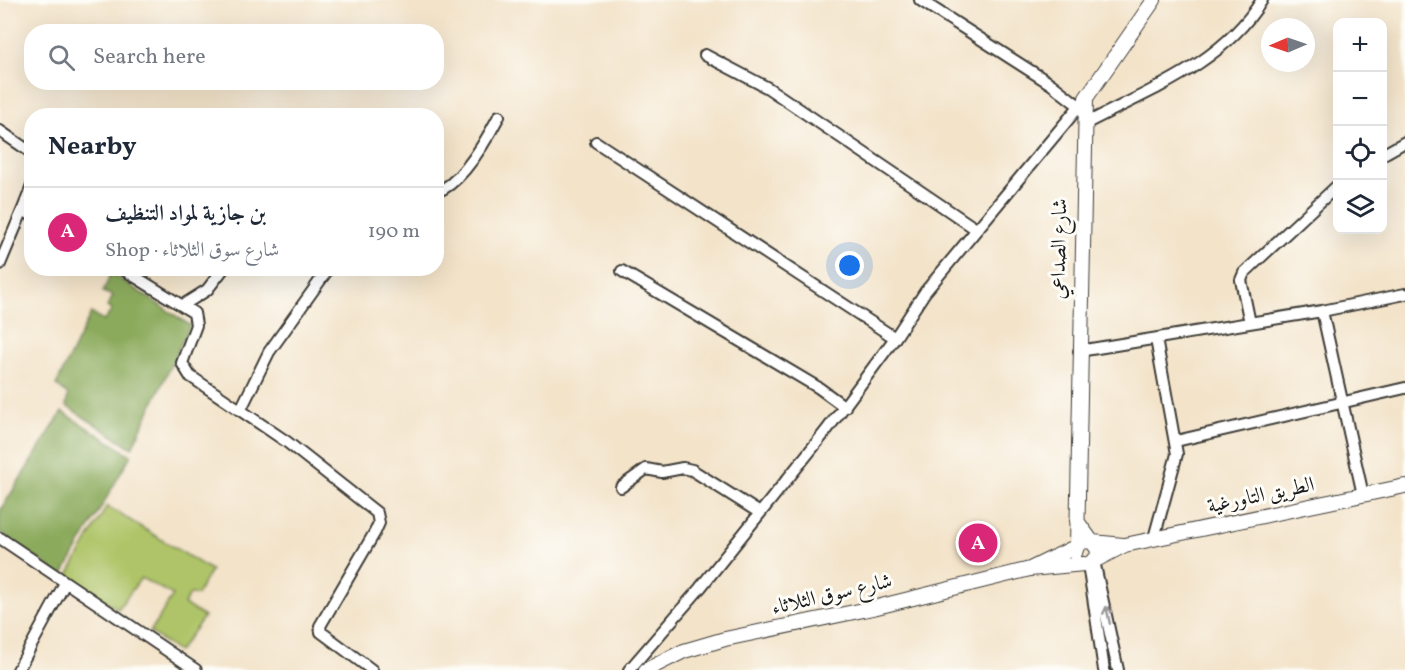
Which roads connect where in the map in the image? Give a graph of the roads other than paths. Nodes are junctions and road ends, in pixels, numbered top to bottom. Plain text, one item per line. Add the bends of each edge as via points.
1 (920, 0) edge
2 (1154, 0) edge
3 (1263, 0) edge
4 (705, 55) dead end
5 (1082, 101) junction
6 (499, 116) dead end
7 (1085, 124) junction
8 (0, 131) edge
9 (596, 142) dead end
10 (1405, 142) edge
11 (24, 148) edge
12 (1387, 152) edge
13 (444, 187) edge
14 (1333, 190) edge
15 (24, 218) edge
16 (976, 230) junction
17 (0, 264) edge
18 (622, 271) dead end
19 (134, 276) edge
20 (218, 276) edge
21 (323, 276) edge
22 (1405, 294) edge
23 (183, 305) junction
24 (1322, 312) junction
25 (1250, 323) junction
26 (895, 338) junction
27 (1156, 339) junction
28 (1079, 351) junction
29 (1405, 388) edge
30 (1342, 402) junction
31 (845, 407) junction
32 (241, 409) junction
33 (1176, 441) junction
34 (1405, 486) edge
35 (621, 487) dead end
36 (1364, 495) junction
37 (760, 513) junction
38 (1077, 521) junction
39 (0, 538) edge
40 (1154, 538) junction
41 (1094, 544) junction
42 (1125, 545) junction
43 (1077, 546) junction
44 (1089, 563) junction
45 (1030, 568) junction
46 (65, 583) junction
47 (18, 670) edge
48 (196, 670) edge
49 (372, 670) edge
50 (629, 670) edge
51 (648, 670) edge
52 (1104, 670) edge
53 (1118, 670) edge

1 - 5 street
2 - 5 street
3 - 7 street via 1232,40 1199,65
4 - 16 street via 776,94
5 - 7 street, شارع الصداعي
5 - 16 street
6 - 13 street via 484,145
7 - 28 street, شارع الصداعي
8 - 11 street
9 - 26 street
10 - 12 street
14 - 25 street via 1244,273 1241,280
15 - 17 street
16 - 26 street via 925,292
18 - 31 street
19 - 23 street
20 - 23 street via 207,290
21 - 32 street via 269,352
22 - 24 street
23 - 32 street via 196,318 183,357 184,369
24 - 25 street
24 - 30 street
25 - 27 street
26 - 31 street
27 - 28 street
27 - 33 street
28 - 38 street, شارع الصداعي
29 - 30 street
30 - 33 street
30 - 36 street
31 - 37 street
32 - 49 street via 377,513 379,523 375,532 320,626 321,632
33 - 40 street via 1178,454
34 - 36 street, الطريق التاورغية
35 - 37 street via 646,469 662,472 683,468
36 - 40 street, الطريق التاورغية
37 - 50 street
38 - 41 street
38 - 43 street, شارع الصداعي
39 - 46 street
40 - 42 street, الطريق التاورغية
41 - 42 street
41 - 43 street via 1087,541
41 - 44 street via 1098,554
42 - 44 street
43 - 44 street via 1076,557
43 - 45 street
44 - 45 street
44 - 52 street
53 -> 44 street
45 - 51 street, شارع سوق الثلاثاء via 873,608 725,639 684,651
46 - 47 street
46 - 48 street

